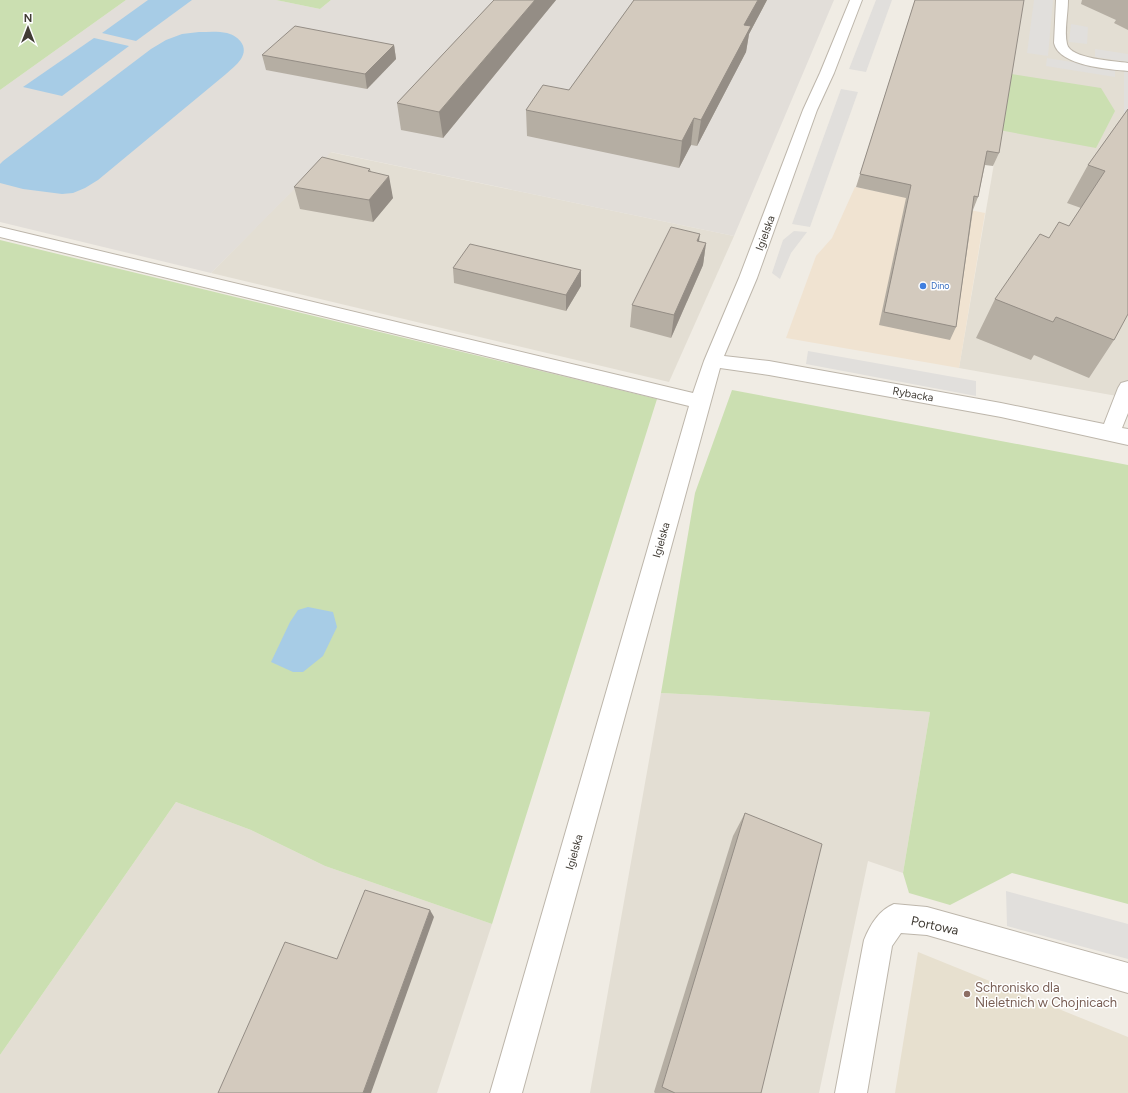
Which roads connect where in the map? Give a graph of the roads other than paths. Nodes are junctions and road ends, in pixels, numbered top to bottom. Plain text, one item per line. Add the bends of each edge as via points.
1 (856, 0) edge
2 (1062, 0) edge
3 (1128, 67) edge
4 (0, 232) edge
5 (714, 361) junction
6 (1128, 388) edge
7 (700, 402) junction
8 (1119, 436) edge
9 (1128, 978) edge
10 (506, 1093) edge
11 (851, 1093) edge

1 - 5 street, Igielska via 810,110 748,278
2 - 3 street via 1061,46 1066,53 1078,59
4 - 7 street
5 - 7 street, Igielska
5 - 8 street, Rybacka via 769,368 986,407
6 - 8 street, Rybacka
7 - 10 street, Igielska
9 - 11 street, Portowa via 927,921 894,918 878,940

